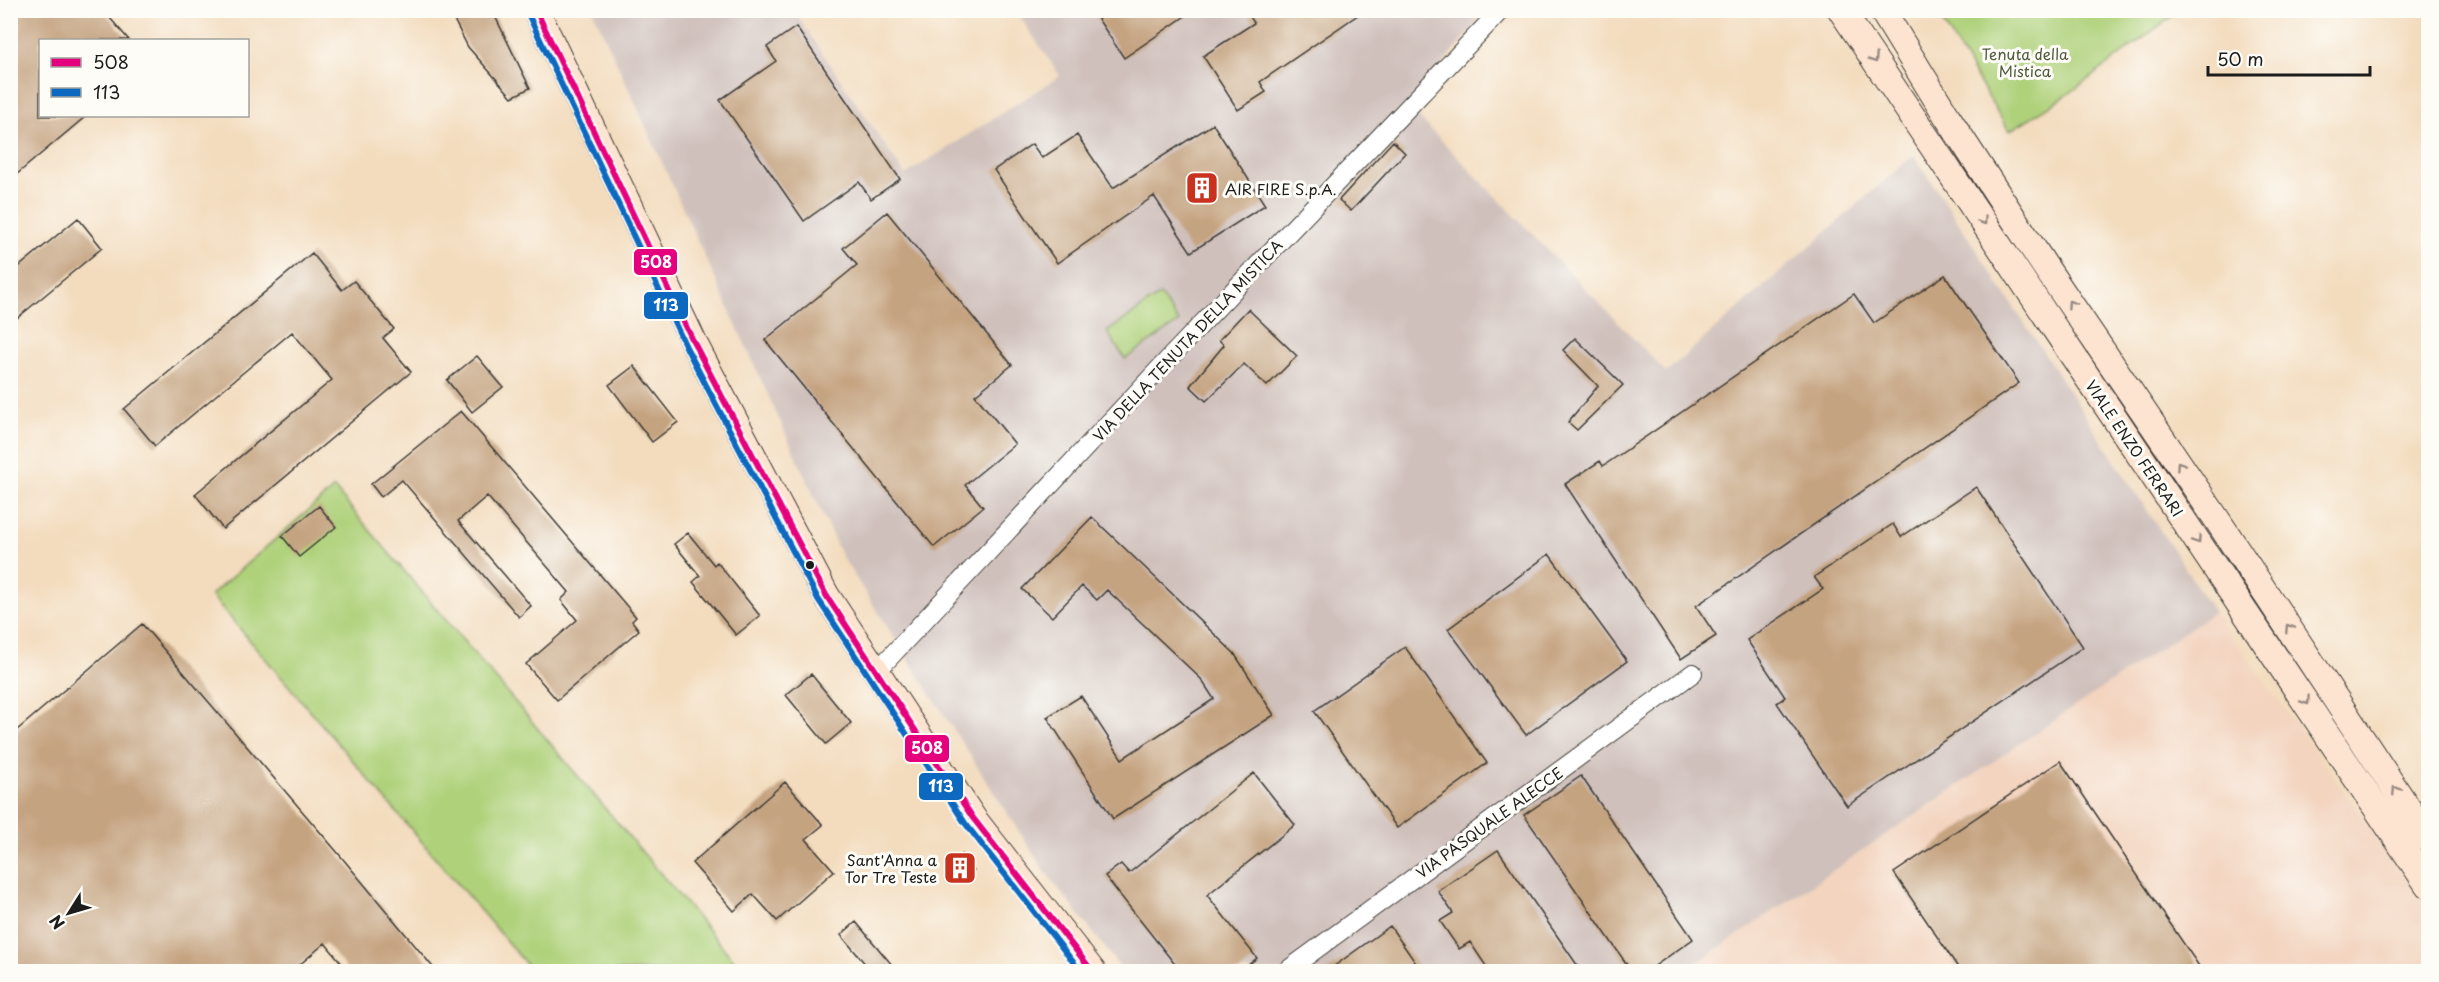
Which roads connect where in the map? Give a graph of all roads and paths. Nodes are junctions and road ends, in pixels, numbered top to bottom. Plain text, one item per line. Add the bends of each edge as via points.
1 (537, 10) edge
2 (1501, 10) edge
3 (1841, 10) edge
4 (1882, 10) edge
5 (876, 672) junction
6 (1693, 673) dead end
7 (2428, 839) edge
8 (2428, 885) edge
9 (1093, 972) edge
10 (1285, 972) edge

1 - 5 main road via 695,345 826,595
2 - 5 street, VIA DELLA TENUTA DELLA MISTICA
3 -> 8 main road, VIALE ENZO FERRARI
7 -> 4 main road, VIALE ENZO FERRARI via 2044,265
5 - 9 main road via 980,828
6 - 10 street, VIA PASQUALE ALECCE

